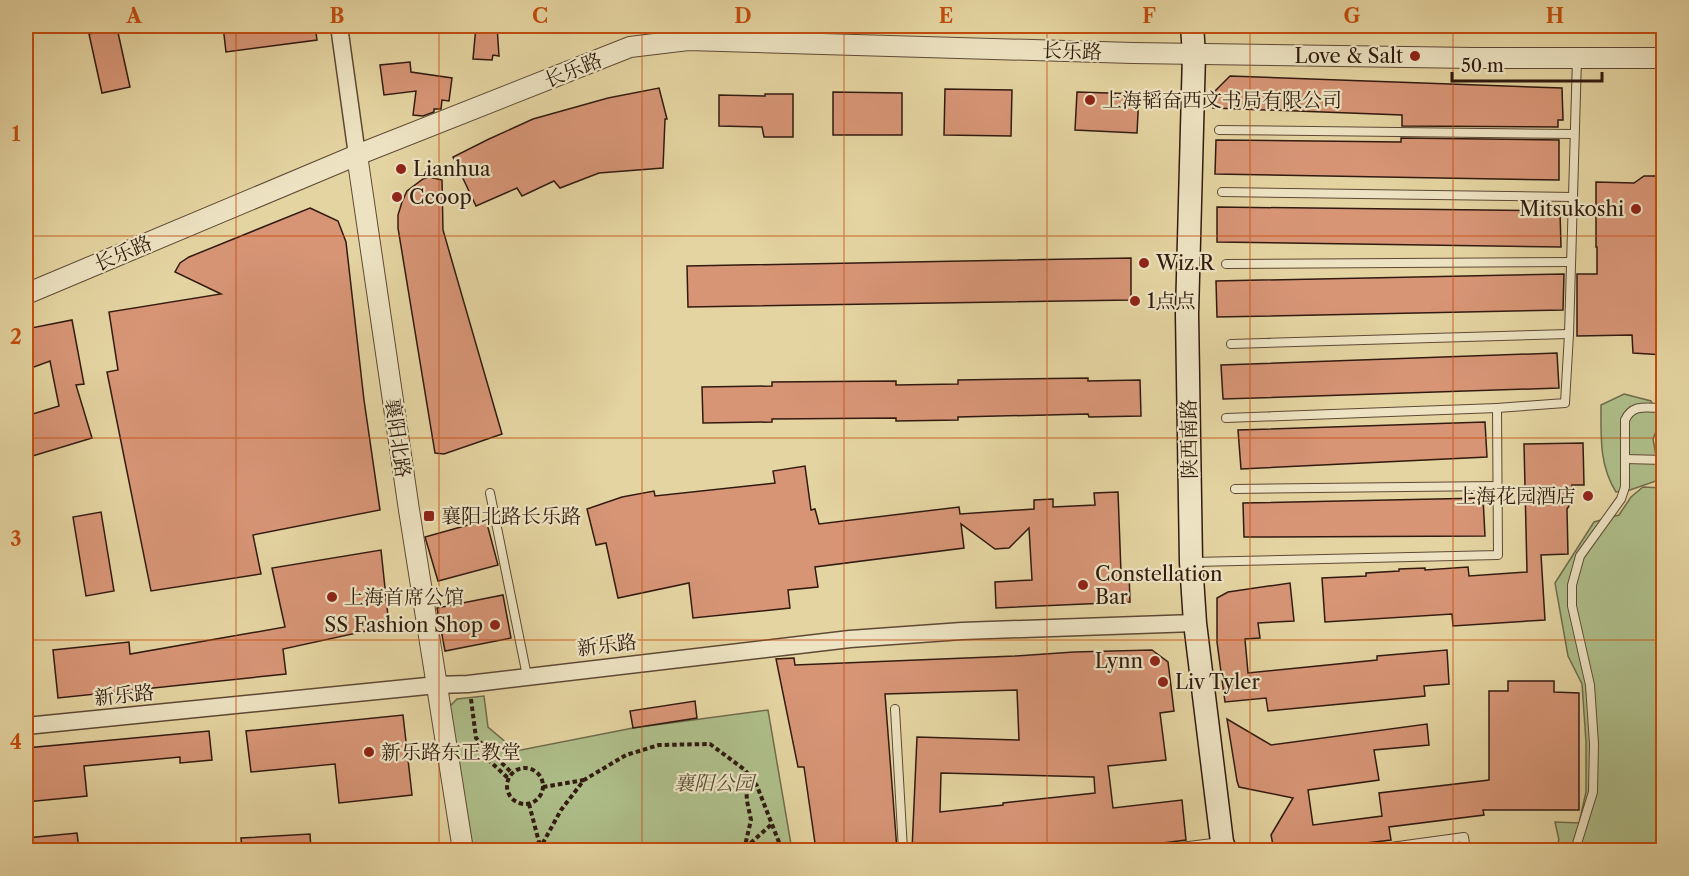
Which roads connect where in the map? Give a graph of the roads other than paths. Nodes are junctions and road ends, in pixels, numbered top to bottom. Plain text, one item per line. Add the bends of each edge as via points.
1 (339, 26) edge
2 (1192, 26) edge
3 (1194, 54) junction
4 (1577, 57) junction
5 (1664, 58) edge
6 (1219, 130) dead end
7 (1574, 134) junction
8 (357, 155) junction
9 (1222, 192) dead end
10 (1573, 196) junction
11 (1570, 262) junction
12 (1226, 264) dead end
13 (26, 294) edge
14 (1569, 334) junction
15 (1231, 344) dead end
16 (1497, 408) junction
17 (1664, 408) edge
18 (1226, 418) dead end
19 (1625, 459) junction
20 (1664, 460) edge
21 (1497, 486) junction
22 (1235, 489) dead end
23 (490, 493) dead end
24 (1191, 562) junction
25 (1195, 623) junction
26 (527, 676) junction
27 (437, 685) junction
28 (895, 709) dead end
29 (26, 726) edge
30 (1223, 846) edge
31 (463, 850) edge
32 (903, 850) edge
33 (1156, 850) edge
34 (1369, 850) edge
35 (1466, 850) edge
36 (1575, 850) edge

1 - 8 street, 襄阳北路
2 - 3 main road, 陕西南路
3 - 4 street, 长乐路
3 - 8 street, 长乐路 via 688,40 630,47
3 - 24 main road, 陕西南路 via 1187,314
4 - 5 street, 长乐路
4 - 7 lane
6 - 7 lane
7 - 10 lane
8 - 13 street, 长乐路
8 - 27 street, 襄阳北路
9 - 10 lane
10 - 11 lane
11 - 12 lane
11 - 14 lane
14 - 15 lane
14 - 16 lane via 1565,403
16 - 18 lane
16 - 21 lane
17 - 19 lane via 1636,408 1629,412 1625,420
19 - 20 lane
19 - 36 lane via 1621,499 1581,556 1572,585 1572,606 1590,685 1594,753 1593,792
21 - 22 lane
21 - 24 lane via 1498,555
23 - 26 lane
24 - 25 main road, 陕西南路
25 - 26 street, 新乐路 via 850,639
25 - 30 main road, 陕西南路
26 - 27 street, 新乐路
27 - 29 street, 新乐路
27 - 31 street, 襄阳北路
28 - 32 lane
30 - 33 lane
34 - 35 lane via 1464,837

